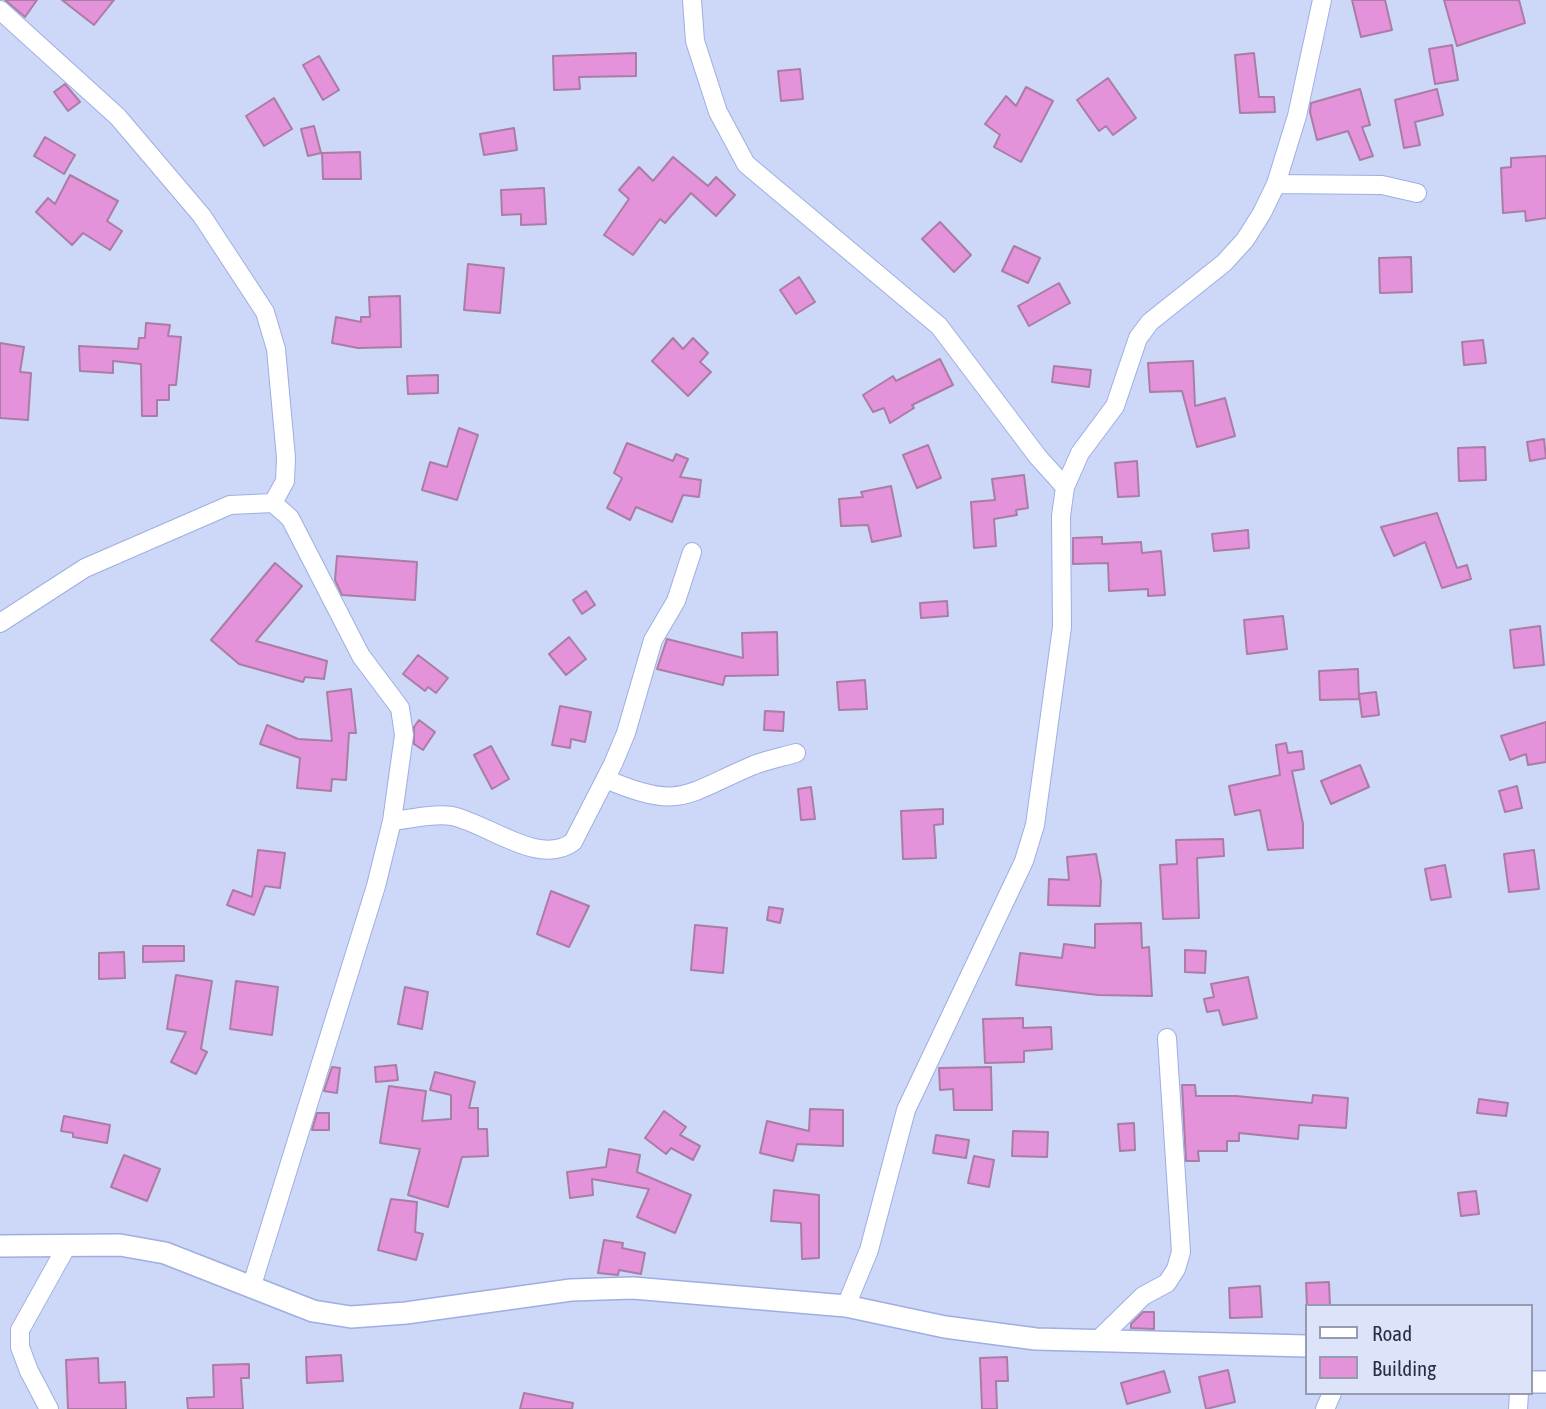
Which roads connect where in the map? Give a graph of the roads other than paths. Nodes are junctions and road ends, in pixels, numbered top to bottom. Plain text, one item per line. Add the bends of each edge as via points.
1 (692, 0) edge
2 (1322, 0) edge
3 (0, 10) edge
4 (1276, 184) junction
5 (1417, 193) dead end
6 (1065, 487) junction
7 (273, 503) junction
8 (692, 552) dead end
9 (0, 624) edge
10 (796, 753) dead end
11 (606, 779) junction
12 (393, 821) junction
13 (1167, 1038) dead end
14 (68, 1244) junction
15 (0, 1246) edge
16 (252, 1285) junction
17 (846, 1306) junction
18 (1098, 1340) junction
19 (1304, 1346) edge
20 (49, 1409) edge

1 - 6 street via 699,53 718,111 746,164 939,326
2 - 4 street via 1297,116
3 - 7 street via 118,117 202,216 265,312 276,349 286,458 285,481
4 - 5 street via 1382,185
4 - 6 street via 1245,240 1150,322 1138,338 1115,406 1080,453
6 - 17 street via 1062,627 1035,825 1024,861 906,1110 869,1250
7 - 9 street via 230,505 85,568
7 - 12 street via 290,518 361,656 400,708 404,735
8 - 11 street via 676,601 653,640 626,733
10 - 11 street via 756,764 687,796 646,795
11 - 12 street via 573,842 551,852 449,816
12 - 16 street
13 - 18 street via 1181,1252 1167,1283 1143,1296
14 - 15 street
14 - 16 street via 120,1245 165,1253
14 - 20 street via 20,1330 20,1347
16 - 17 street via 313,1311 351,1317 571,1290 633,1288
17 - 18 street via 945,1327 1037,1339
18 - 19 street

